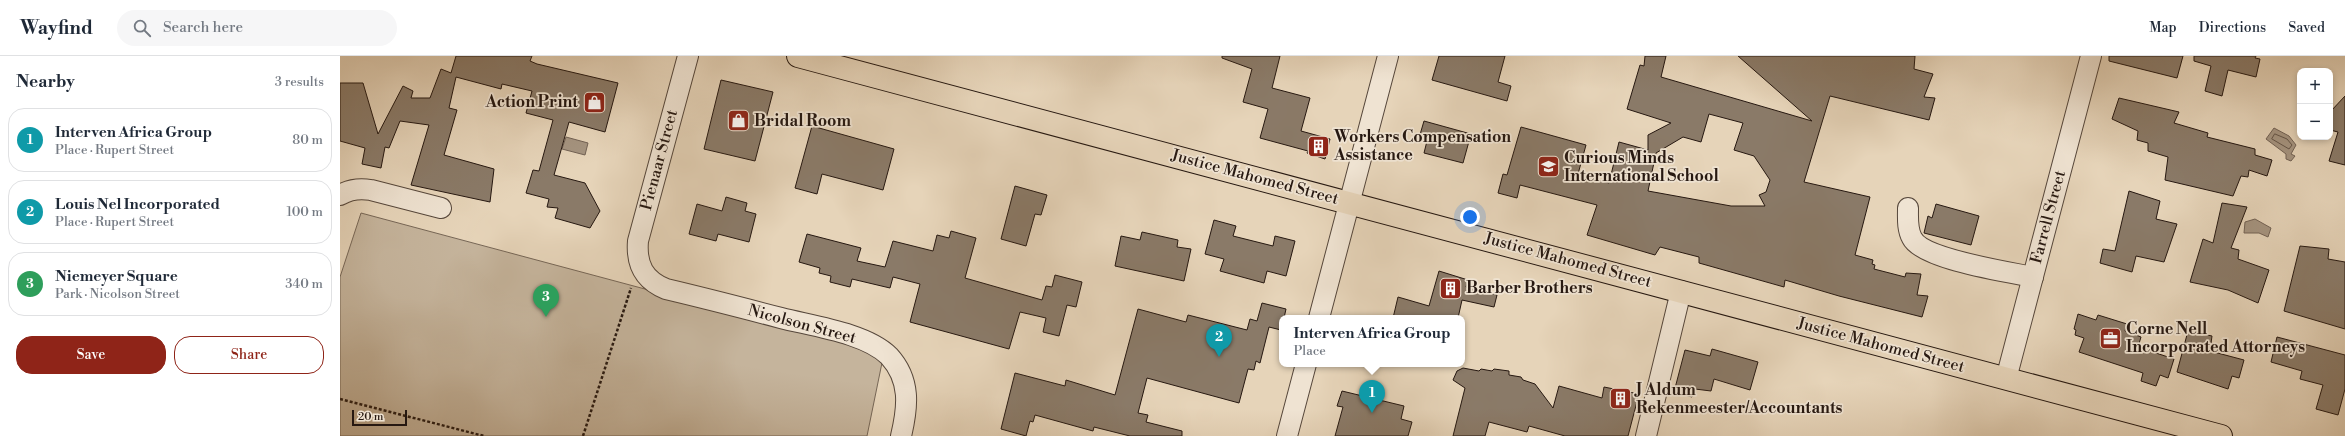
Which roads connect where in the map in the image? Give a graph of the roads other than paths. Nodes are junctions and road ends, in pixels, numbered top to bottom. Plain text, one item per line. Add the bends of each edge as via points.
1 (688, 56) edge
2 (798, 56) edge
3 (1388, 56) edge
4 (2091, 56) edge
5 (340, 196) edge
6 (1349, 202) junction
7 (441, 208) dead end
8 (1908, 208) dead end
9 (639, 265) joint
10 (2033, 277) junction
11 (1681, 291) junction
12 (1320, 315) edge
13 (1305, 367) edge
14 (2006, 379) junction
15 (901, 436) edge
16 (1287, 436) edge
17 (1646, 436) edge
18 (2221, 436) edge

1 - 9 street, Pienaar Street via 638,241
2 - 6 main road, Justice Mahomed Street
3 - 6 street
4 - 10 street, Farrell Street
5 - 7 street via 360,188
6 - 11 main road, Justice Mahomed Street
6 - 12 street
8 - 10 street via 1908,225 1912,239 1925,250 1944,258
9 - 15 street, Nicolson Street via 649,280 666,289 873,344 888,356 904,382 907,403
10 - 14 street, Farrell Street
11 - 14 main road, Justice Mahomed Street
11 - 17 street
13 - 16 street
14 - 18 main road, Justice Mahomed Street

